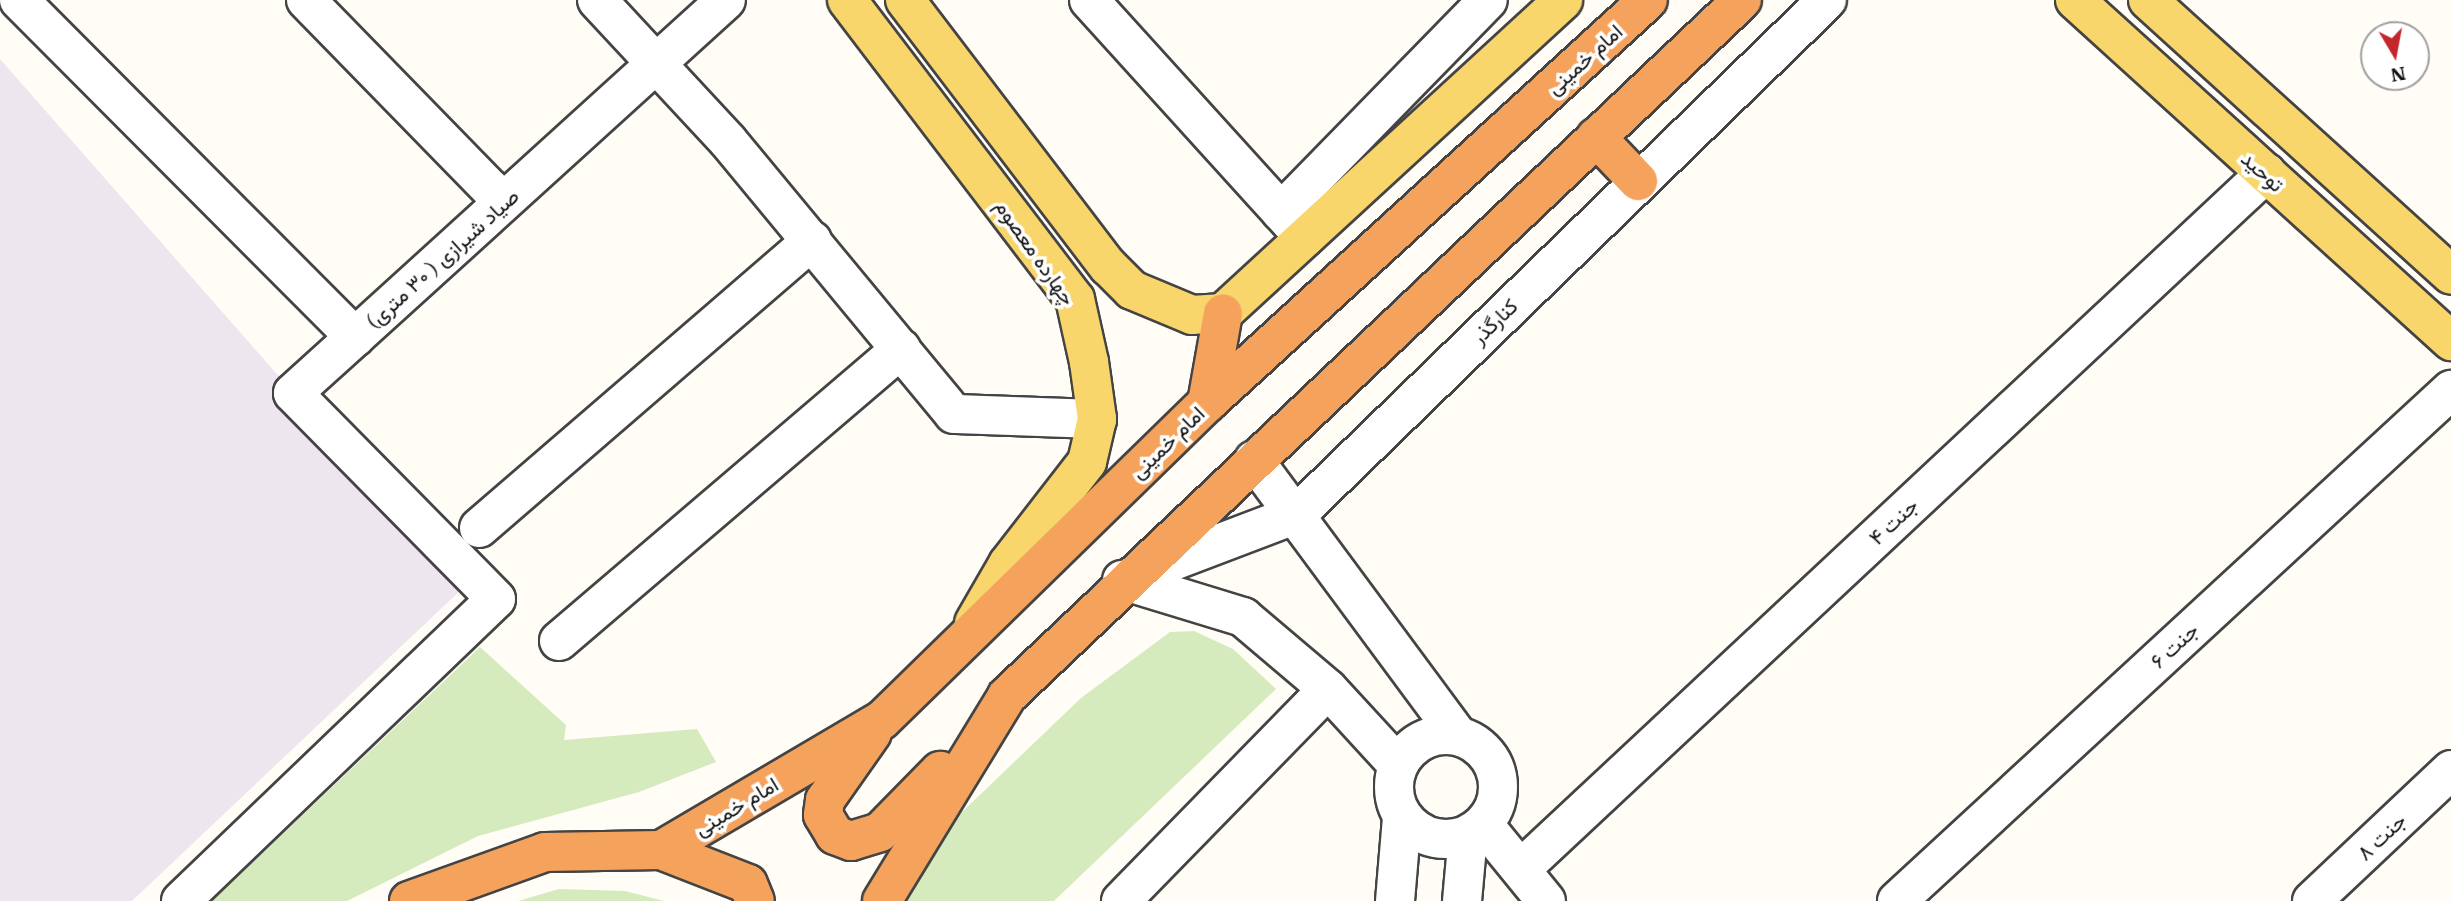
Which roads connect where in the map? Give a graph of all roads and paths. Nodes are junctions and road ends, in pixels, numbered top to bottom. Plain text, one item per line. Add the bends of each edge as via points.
1 (19, 0) edge
2 (306, 0) edge
3 (597, 0) edge
4 (726, 0) edge
5 (847, 0) edge
6 (905, 0) edge
7 (1089, 0) edge
8 (1488, 0) edge
9 (1563, 0) edge
10 (1648, 0) edge
11 (1742, 0) edge
12 (1827, 0) edge
13 (2075, 0) edge
14 (2148, 0) edge
15 (657, 61) junction
16 (1597, 137) junction
17 (2266, 173) junction
18 (1638, 181) junction
19 (503, 202) junction
20 (1293, 225) junction
21 (812, 242) junction
22 (1108, 266) junction
23 (2451, 275) edge
24 (1075, 299) junction
25 (1223, 313) junction
26 (355, 337) junction
27 (2451, 341) edge
28 (901, 349) junction
29 (2451, 390) edge
30 (1207, 403) junction
31 (1097, 419) junction
32 (1254, 460) junction
33 (1297, 514) junction
34 (480, 528) dead end
35 (1122, 580) junction
36 (966, 638) junction
37 (559, 641) dead end
38 (1328, 689) junction
39 (1007, 696) junction
40 (882, 720) junction
41 (1458, 736) junction
42 (1398, 765) junction
43 (2451, 770) edge
44 (1402, 817) junction
45 (1476, 830) junction
46 (662, 850) junction
47 (1521, 869) junction
48 (181, 901) edge
49 (409, 901) edge
50 (755, 901) edge
51 (881, 901) edge
52 (1121, 901) edge
53 (1395, 901) edge
54 (1462, 901) edge
55 (1546, 901) edge
56 (1898, 901) edge
57 (2312, 901) edge

1 - 26 street, صیاد شیرازی ( ۳۰ متری)
2 - 19 street
3 - 15 street
4 - 15 street, صیاد شیرازی ( ۳۰ متری)
5 - 24 main road, چهارده معصوم
6 - 22 main road
7 - 20 street
8 - 20 street
9 - 20 main road
10 - 30 highway, امام خمینی
11 - 16 highway
12 - 18 street, کنارگذر
13 - 17 main road, توحید
14 - 23 main road
15 - 19 street, صیاد شیرازی ( ۳۰ متری)
15 - 21 street
16 - 18 highway
16 - 32 highway
17 - 27 main road, توحید
17 - 47 street, جنت ۴
18 - 33 street, کنارگذر
19 - 26 street, صیاد شیرازی ( ۳۰ متری)
20 - 25 main road
21 - 28 street
21 - 34 street
22 - 24 main road via 1105,296 1097,303
22 - 25 main road via 1160,305 1192,315
24 - 31 main road, چهارده معصوم
25 - 30 highway
26 - 48 street via 293,393 496,598
28 - 31 street via 954,414
28 - 37 street
29 - 56 street, جنت ۶
30 - 36 highway, امام خمینی
31 - 36 main road, چهارده معصوم via 1087,462 1008,565
32 - 33 street
32 - 35 highway
33 - 35 street, کنارگذر
33 - 41 street
35 - 38 street via 1243,617
35 - 39 highway
36 - 40 highway, امام خمینی
38 - 42 street
38 - 52 street
39 - 40 highway via 880,832 851,841 828,827 825,800
39 - 51 highway
40 - 46 highway, امام خمینی
41 - 42 street via 1434,736 1413,746
41 - 45 street via 1483,749 1497,773 1497,800
42 - 44 street via 1395,800
43 - 57 street, جنت ۸
44 - 45 street via 1420,833 1444,840
44 - 53 street
45 - 47 street
45 - 54 street
46 - 49 highway via 545,852
46 - 50 highway via 748,884
47 - 55 street

